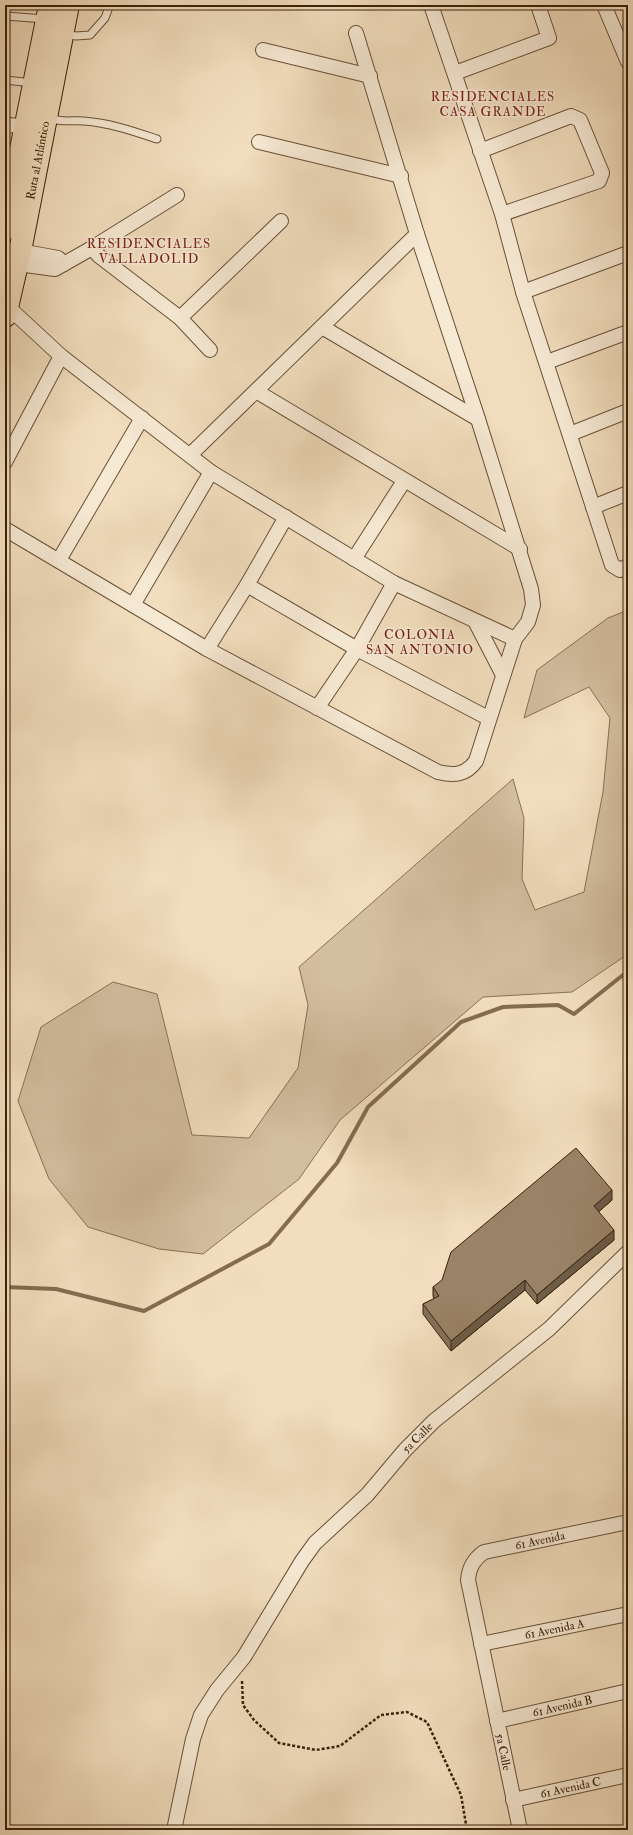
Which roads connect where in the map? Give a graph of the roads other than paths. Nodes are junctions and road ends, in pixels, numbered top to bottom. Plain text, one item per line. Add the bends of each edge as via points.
1 (68, 5) edge
2 (431, 5) edge
3 (538, 5) edge
4 (604, 5) edge
5 (109, 7) dead end
6 (5, 16) edge
7 (53, 19) edge
8 (356, 33) dead end
9 (263, 50) dead end
10 (628, 62) edge
11 (455, 73) junction
12 (370, 76) junction
13 (5, 80) edge
14 (34, 84) junction
15 (46, 116) junction
16 (15, 125) edge
17 (157, 139) dead end
18 (259, 142) dead end
19 (480, 151) junction
20 (401, 176) junction
21 (177, 195) dead end
22 (502, 214) junction
23 (281, 221) dead end
24 (5, 225) edge
25 (417, 234) junction
26 (92, 248) junction
27 (628, 253) edge
28 (19, 257) junction
29 (523, 292) junction
30 (7, 311) edge
31 (180, 318) junction
32 (322, 327) junction
33 (628, 332) edge
34 (210, 350) dead end
35 (61, 356) junction
36 (547, 362) junction
37 (256, 391) junction
38 (628, 411) edge
39 (142, 418) junction
40 (478, 419) junction
41 (570, 434) junction
42 (190, 455) junction
43 (5, 462) edge
44 (211, 472) junction
45 (404, 481) junction
46 (628, 493) edge
47 (593, 508) junction
48 (286, 517) junction
49 (5, 529) edge
50 (520, 549) junction
51 (354, 559) junction
52 (59, 560) junction
53 (628, 566) edge
54 (394, 583) junction
55 (247, 585) junction
56 (133, 605) junction
57 (475, 621) junction
58 (515, 639) junction
59 (207, 649) junction
60 (358, 649) junction
61 (503, 675) junction
62 (317, 708) junction
63 (488, 718) junction
64 (628, 1252) edge
65 (628, 1522) edge
66 (468, 1580) joint
67 (628, 1614) edge
68 (481, 1644) junction
69 (628, 1691) edge
70 (497, 1721) junction
71 (628, 1775) edge
72 (513, 1800) junction
73 (174, 1830) edge
74 (520, 1830) edge

1 - 7 highway, Ruta al Atlántico
2 - 11 street
3 - 11 street via 549,38
4 - 10 street
5 - 7 lane via 105,18 90,35 76,36
6 - 7 lane
7 - 14 highway, Ruta al Atlántico
7 - 15 highway, Ruta al Atlántico
8 - 12 street
9 - 12 street
11 - 19 street
12 - 20 street
13 - 14 lane
14 - 16 highway, Ruta al Atlántico
15 - 17 lane via 58,122 84,121 121,127
15 - 28 highway, Ruta al Atlántico
16 - 24 highway, Ruta al Atlántico
18 - 20 street
19 - 22 street
19 - 22 street via 571,116 580,120 602,173 599,181
20 - 25 street
21 - 26 street
22 - 29 street
23 - 31 street
25 - 32 street
25 - 40 street
26 - 28 street via 55,269
26 - 31 street
27 - 29 street
28 - 30 highway, Ruta al Atlántico
29 - 36 street
30 - 35 street
31 - 34 street
32 - 37 street
32 - 40 street
33 - 36 street
35 - 39 street
35 - 43 street
36 - 41 street
37 - 42 street
37 - 45 street
38 - 41 street
39 - 42 street
39 - 52 street
40 - 50 street
41 - 47 street
42 - 44 street
44 - 48 street
44 - 56 street
45 - 50 street
45 - 51 street
46 - 47 street
47 - 53 street via 612,565 620,570
48 - 51 street
48 - 55 street
49 - 52 street
50 - 58 street via 533,605 528,622
51 - 54 street
52 - 56 street
54 - 57 street
54 - 60 street
55 - 59 street
55 - 60 street
56 - 59 street
57 - 58 street
57 - 61 street
58 - 61 street
59 - 62 street
60 - 62 street
60 - 63 street
61 - 63 street
62 - 63 street via 438,772 447,774 465,772 476,761
64 - 73 street, 5a Calle via 549,1330 434,1421 405,1450 367,1495 315,1543 244,1657 201,1715 181,1791
65 - 66 street, 61 Avenida via 484,1552 473,1562
66 - 68 street, 5a Calle
67 - 68 street, 61 Avenida A
68 - 70 street, 5a Calle
69 - 70 street, 61 Avenida B
70 - 72 street, 5a Calle
71 - 72 street, 61 Avenida C
72 - 74 street, 5a Calle

